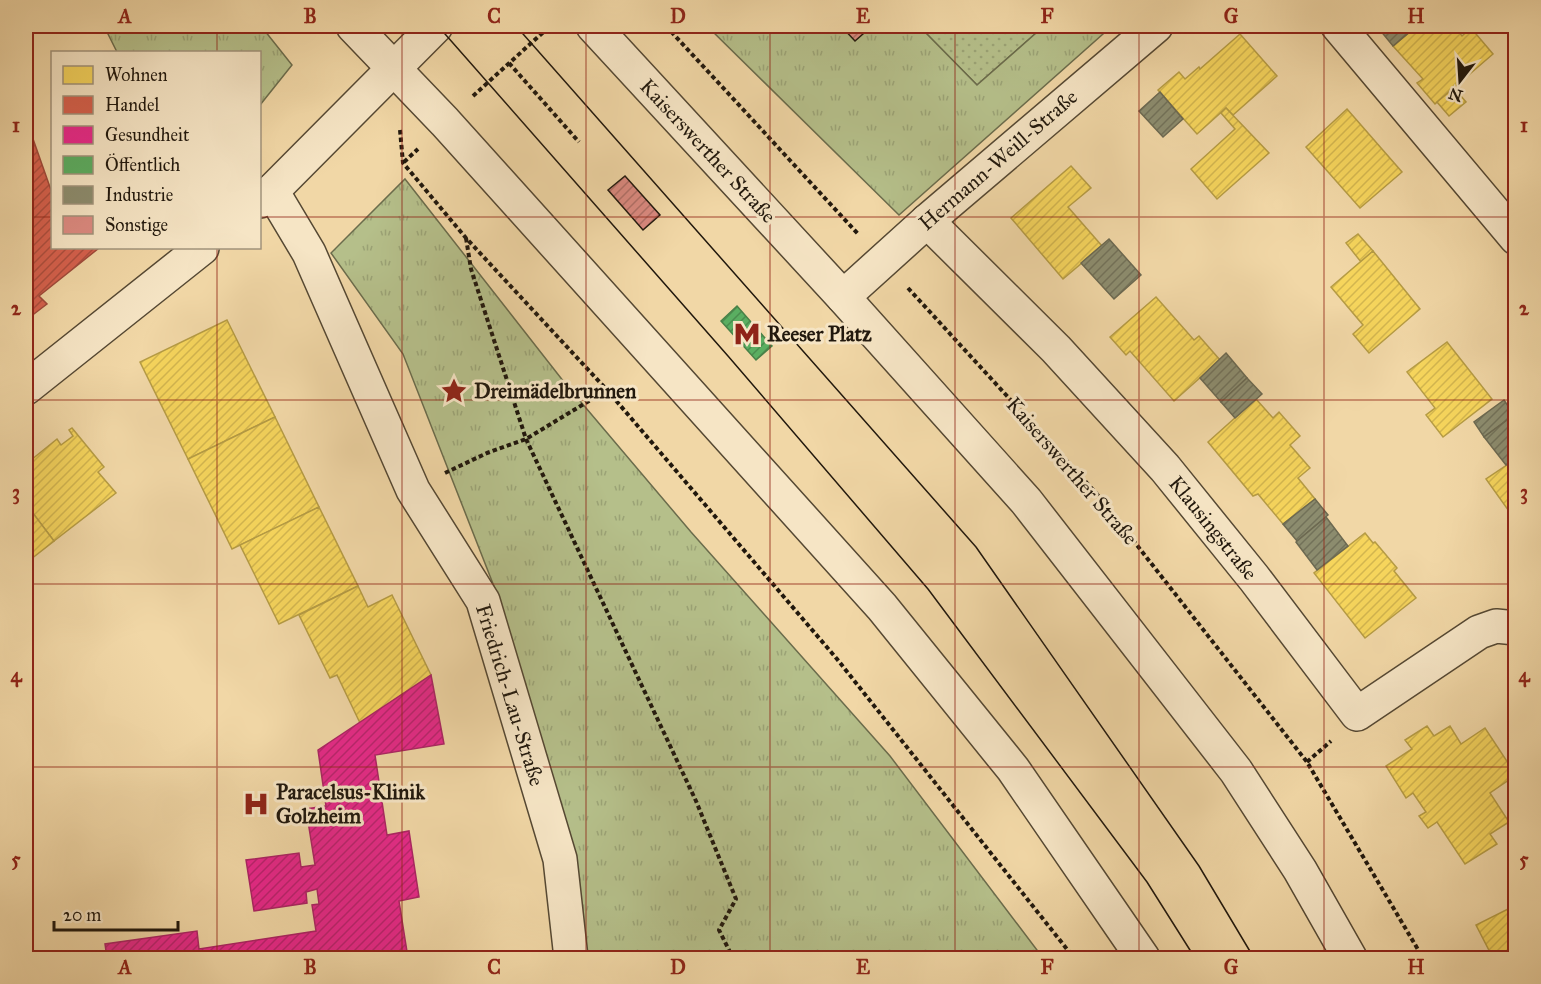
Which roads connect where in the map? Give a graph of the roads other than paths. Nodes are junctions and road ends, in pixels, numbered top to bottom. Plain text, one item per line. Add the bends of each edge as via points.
1 (353, 26) edge
2 (436, 26) edge
3 (593, 26) edge
4 (1156, 26) edge
5 (1338, 26) edge
6 (394, 70) junction
7 (266, 196) edge
8 (927, 221) junction
9 (1515, 238) edge
10 (200, 249) edge
11 (843, 297) junction
12 (26, 388) edge
13 (1515, 628) edge
14 (571, 958) edge
15 (1143, 958) edge
16 (1350, 958) edge

1 - 6 street
2 - 6 street
3 - 11 street, Kaiserswerther Straße
4 - 8 street, Hermann-Weill-Straße
5 - 9 street
6 - 7 street
6 - 15 street via 882,607 1013,770
7 - 14 street, Friedrich-Lau-Straße via 309,253 413,490 483,601 560,859
8 - 11 street, Hermann-Weill-Straße
8 - 13 street, Klausingstraße via 1056,349 1165,468 1357,714 1479,632 1496,626
10 - 12 street
11 - 16 street, Kaiserswerther Straße via 1026,501 1236,771 1300,870

